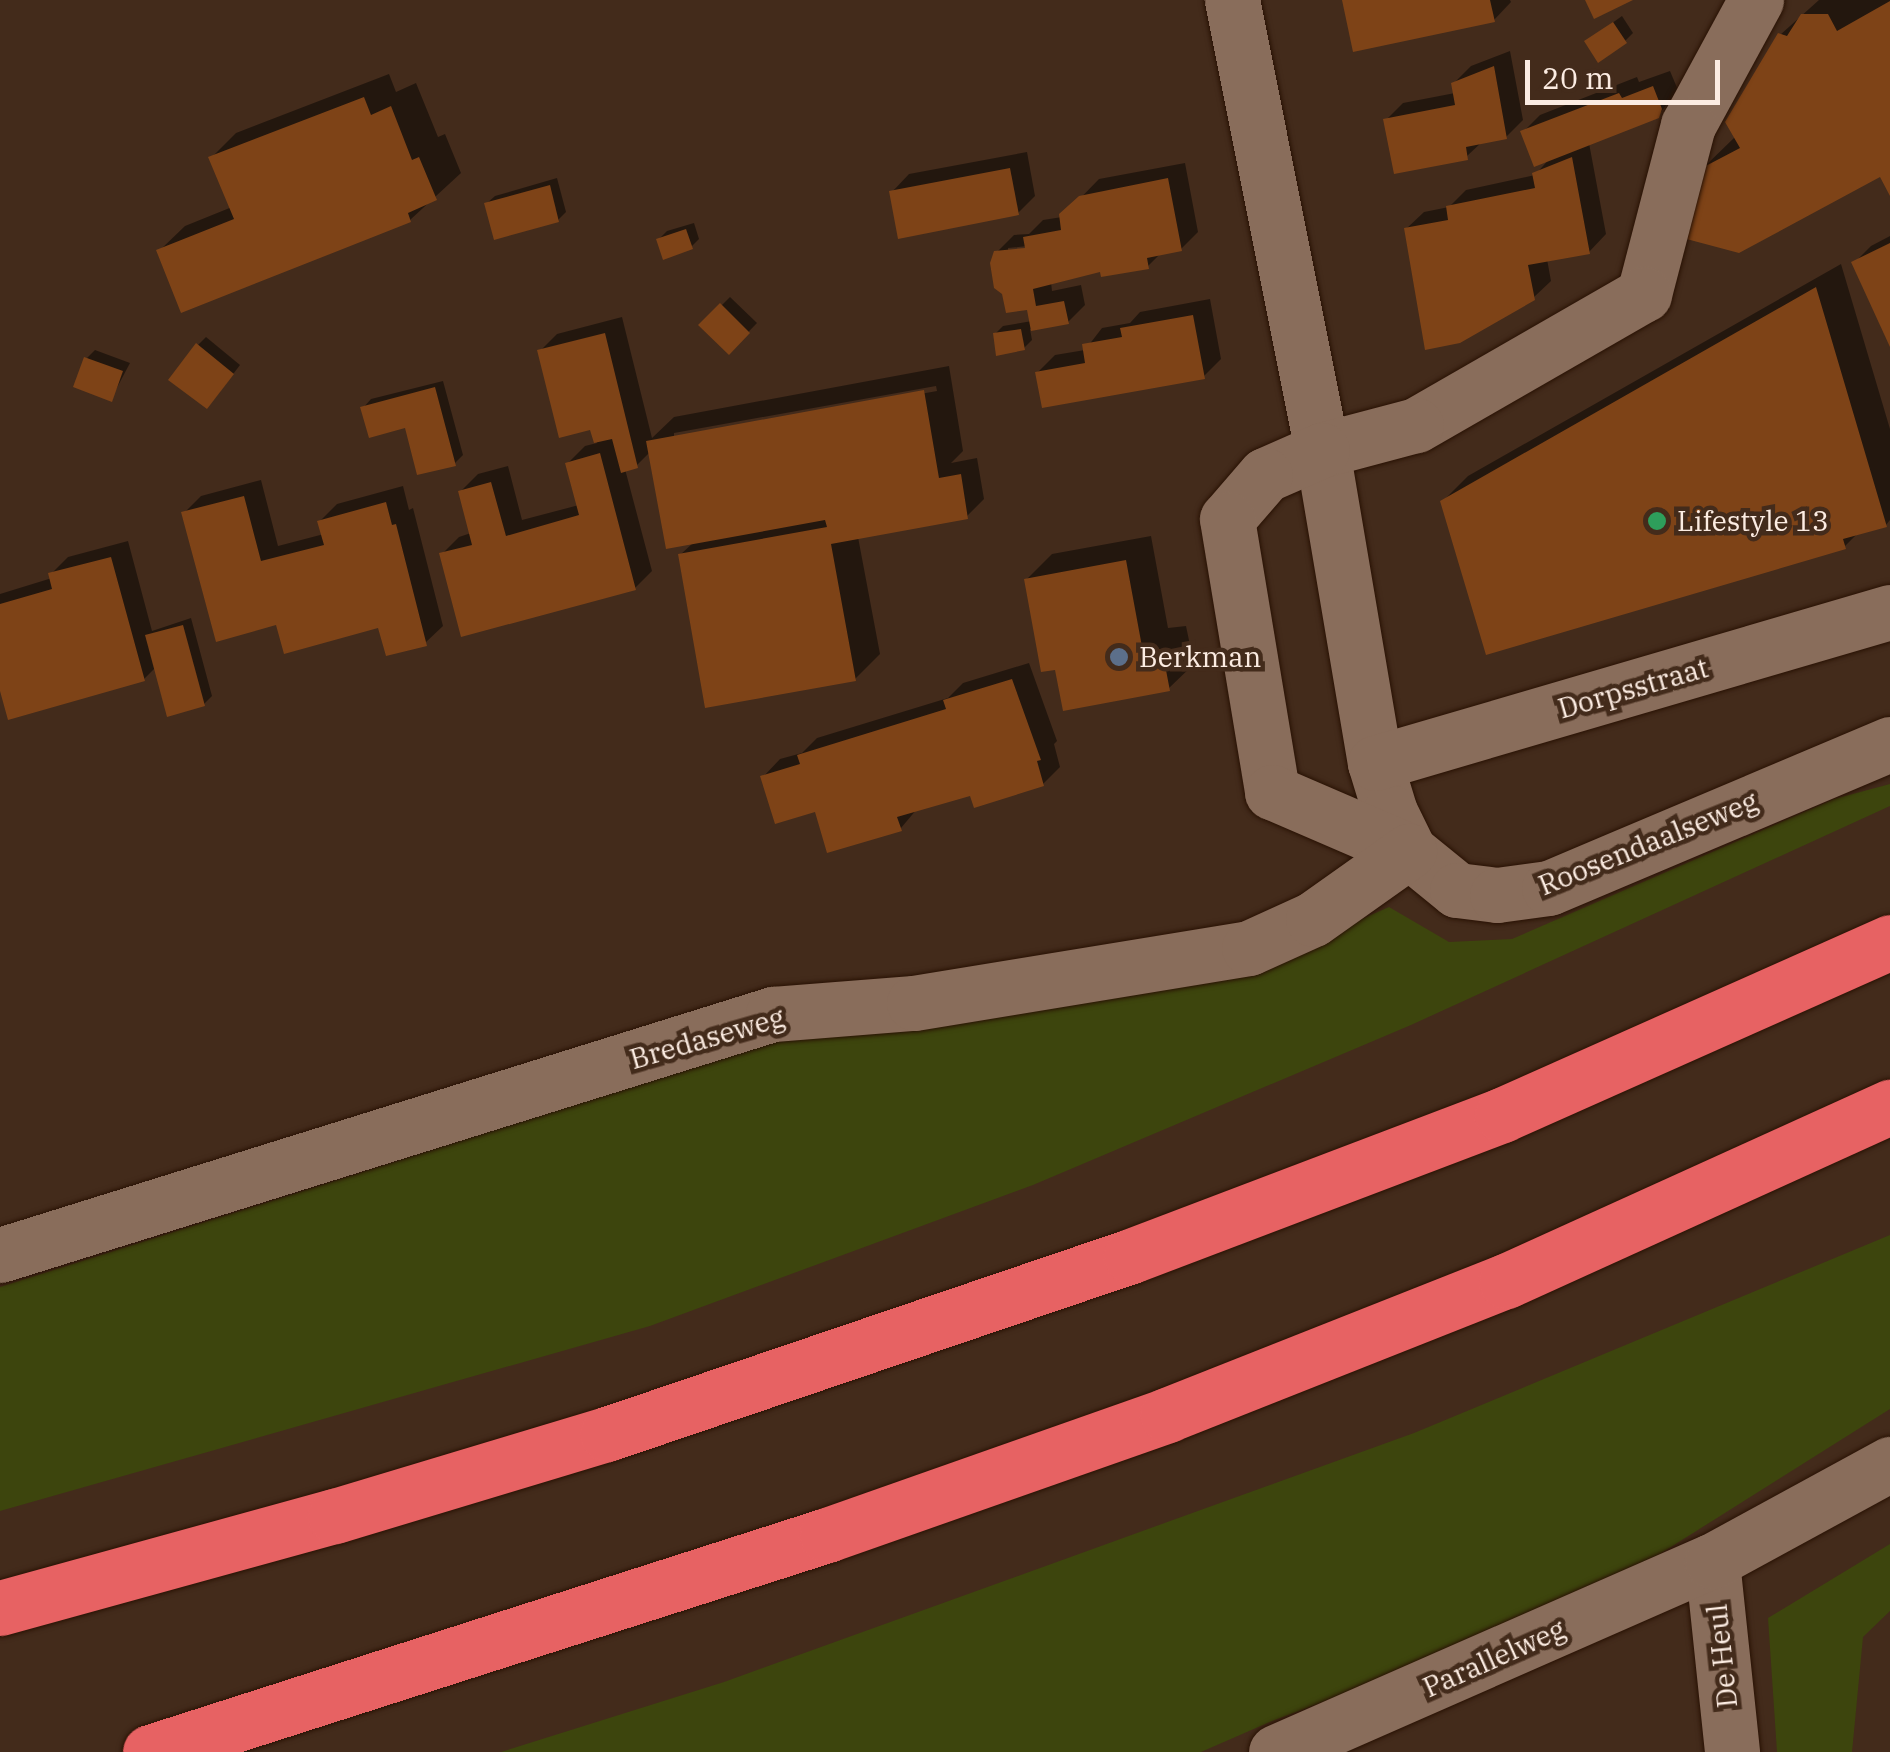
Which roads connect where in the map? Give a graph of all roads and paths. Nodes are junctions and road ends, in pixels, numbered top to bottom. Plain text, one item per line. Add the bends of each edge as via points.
1 (1232, 0) edge
2 (1756, 0) edge
3 (1322, 450) junction
4 (1890, 612) edge
5 (1890, 744) edge
6 (1375, 764) junction
7 (1410, 851) junction
8 (1868, 953) edge
9 (1890, 1106) edge
10 (0, 1255) edge
11 (1890, 1464) edge
12 (1712, 1561) junction
13 (0, 1608) edge
14 (150, 1752) edge
15 (1276, 1752) edge
16 (1732, 1752) edge

1 - 3 street
2 - 3 street via 1688,125 1644,294 1416,425
3 - 6 street
3 - 7 street via 1265,475 1227,519 1272,792
4 - 6 street, Dorpsstraat
5 - 7 street, Roosendaalseweg via 1550,888 1497,895 1457,890
6 - 7 street
7 - 10 street, Bredaseweg via 1313,919 1249,948 914,1003 773,1014
8 - 13 highway via 1502,1115 946,1321 607,1434
9 - 14 highway via 1506,1281 1168,1415 827,1536
11 - 12 street
12 - 15 street, Parallelweg
12 - 16 street, De Heul

